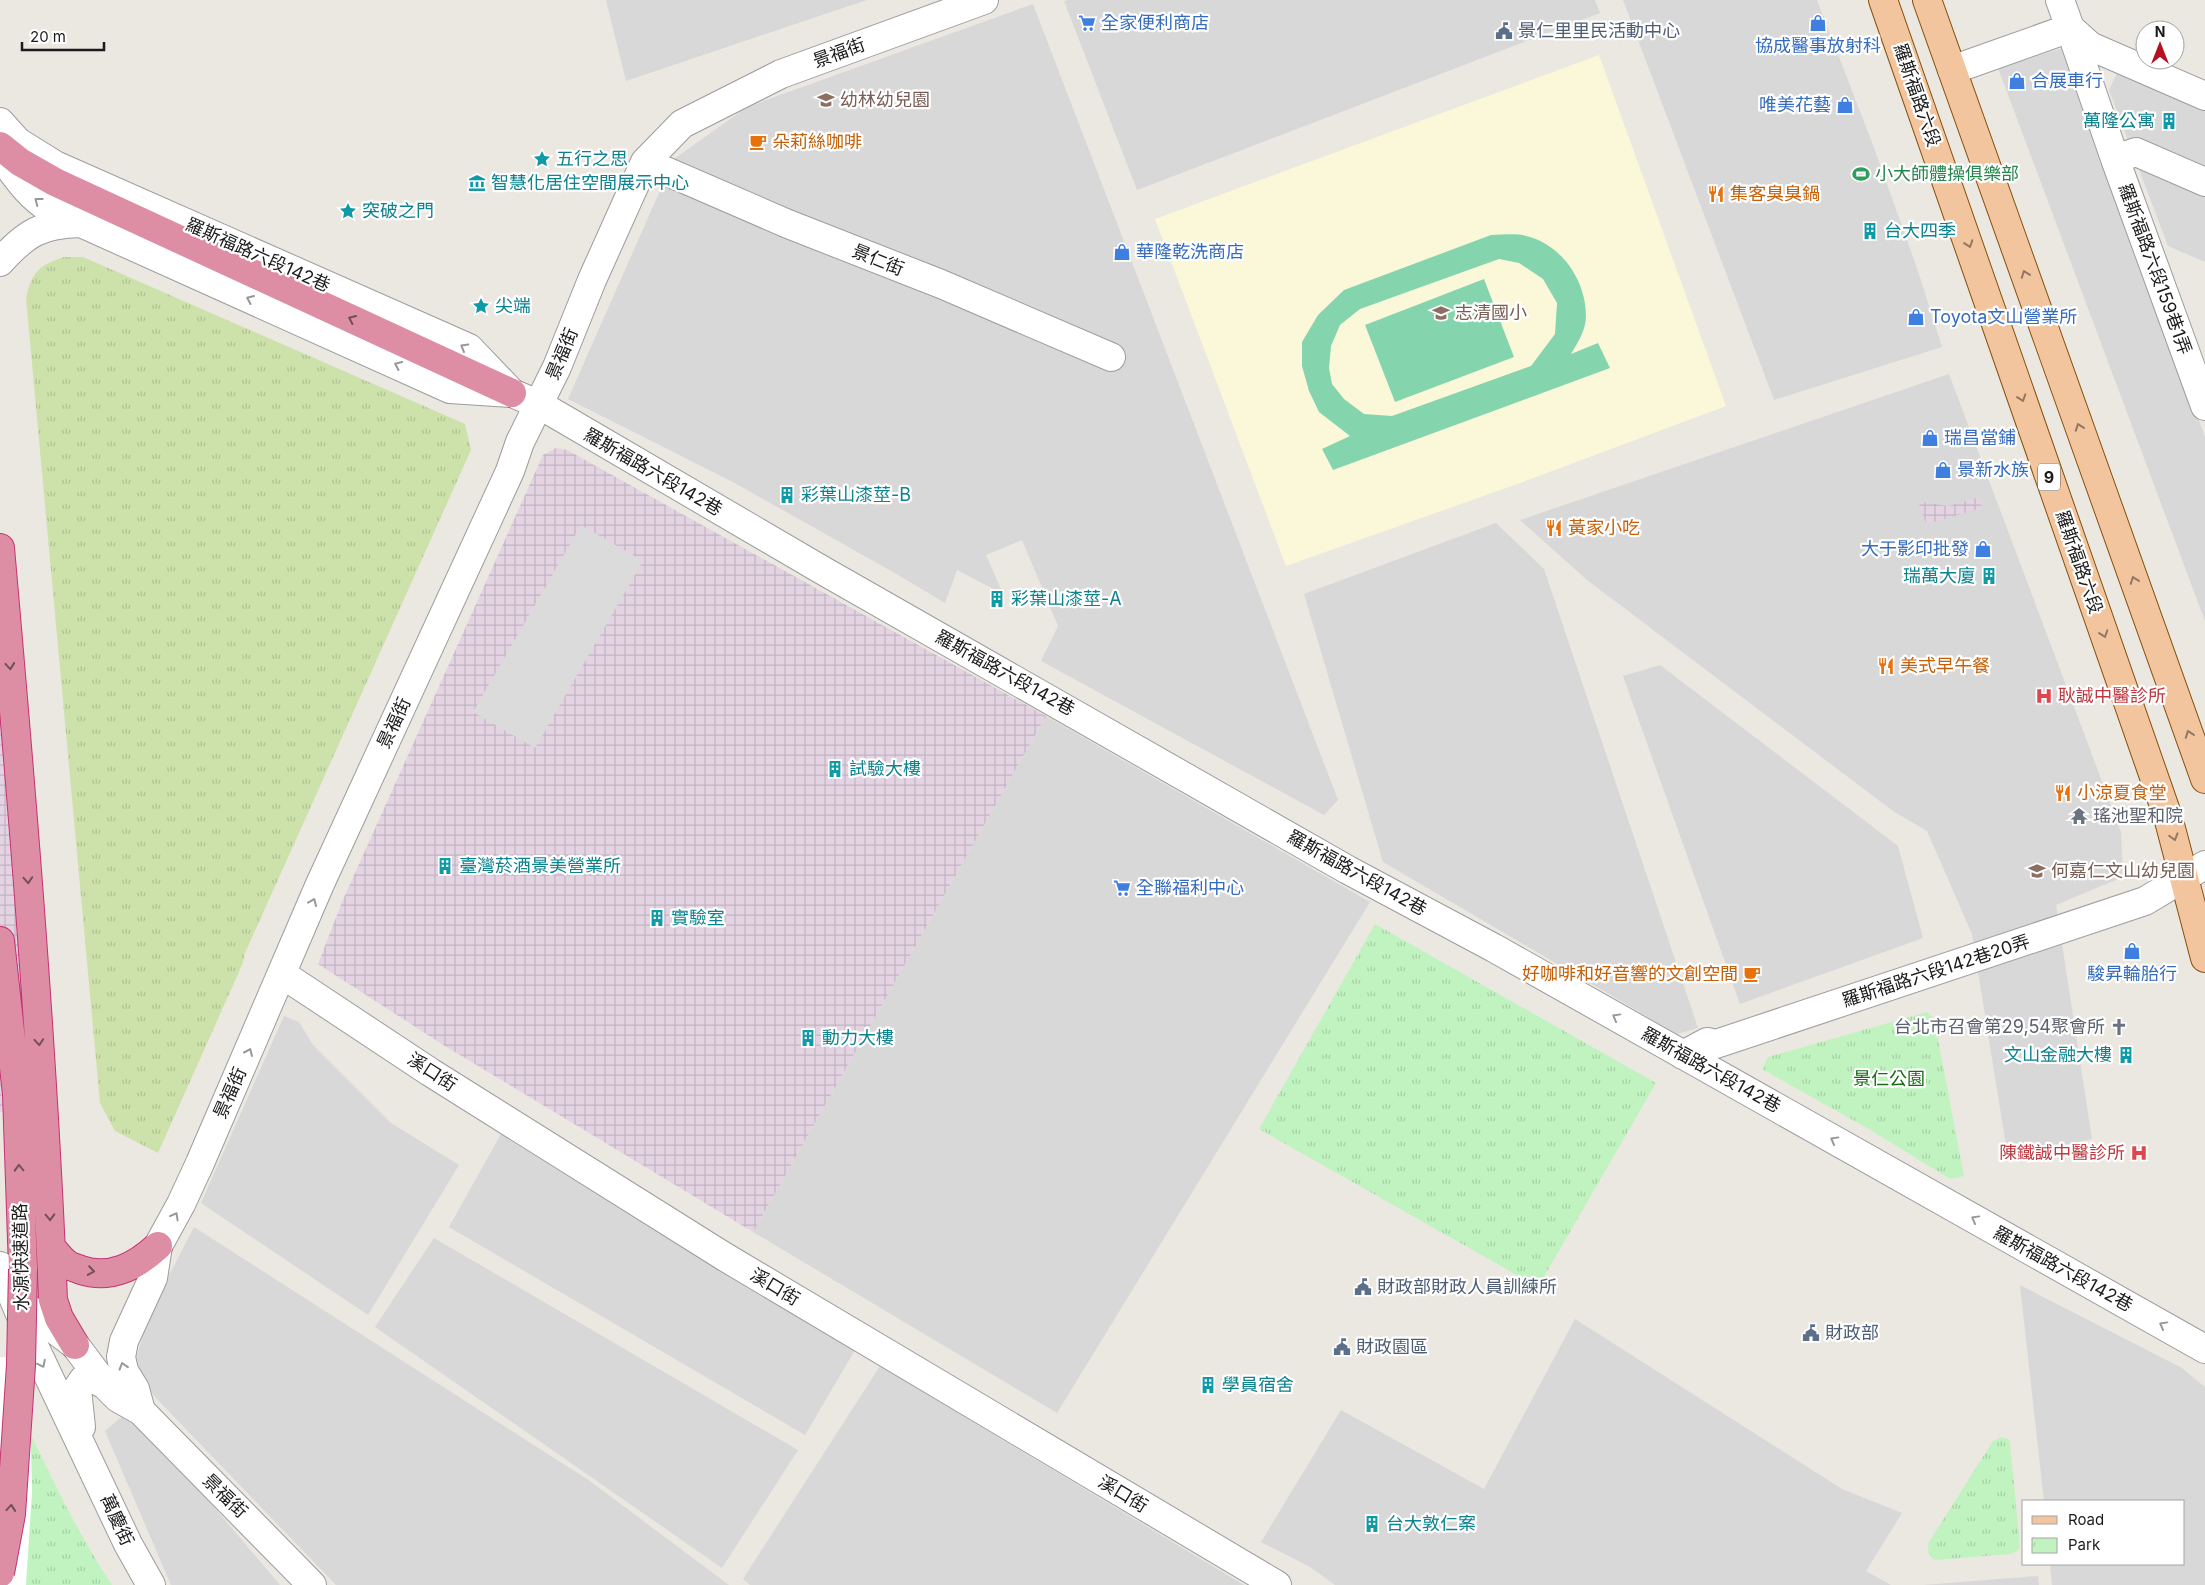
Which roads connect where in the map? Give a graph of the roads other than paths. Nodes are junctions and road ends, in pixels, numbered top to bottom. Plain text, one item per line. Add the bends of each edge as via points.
1 (984, 0) edge
2 (1884, 0) edge
3 (1927, 0) edge
4 (2060, 0) edge
5 (2070, 28) junction
6 (1952, 70) junction
7 (2205, 96) edge
8 (0, 122) edge
9 (0, 146) edge
10 (0, 155) edge
11 (2115, 159) junction
12 (645, 162) junction
13 (2205, 182) edge
14 (81, 223) junction
15 (0, 262) edge
16 (1111, 357) dead end
17 (512, 393) junction
18 (540, 405) junction
19 (2205, 406) edge
20 (0, 548) edge
21 (2205, 780) edge
22 (2195, 870) edge
23 (0, 941) edge
24 (2205, 958) edge
25 (282, 974) junction
26 (1684, 1055) junction
27 (158, 1246) junction
28 (51, 1247) junction
29 (4, 1277) edge
30 (75, 1345) junction
31 (2205, 1349) edge
32 (106, 1385) junction
33 (141, 1411) junction
34 (86, 1454) junction
35 (0, 1573) edge
36 (151, 1585) edge
37 (312, 1585) edge
38 (1277, 1585) edge

1 - 12 street, 景福街 via 781,74 682,124
2 -> 22 main road, 羅斯福路六段 / 9 via 2168,817
3 - 6 main road
4 - 5 street, 羅斯福路六段159巷1弄
5 - 6 street
5 - 7 street via 2090,46
5 - 11 street, 羅斯福路六段159巷1弄
21 -> 6 main road
17 -> 8 street, 羅斯福路六段142巷 via 469,348 54,165 18,142
17 -> 9 highway via 54,182
14 -> 10 street, 羅斯福路六段142巷 via 41,203 24,187
11 - 13 street via 2136,152
11 - 19 street, 羅斯福路六段159巷1弄
12 - 16 street, 景仁街
12 - 18 street, 景福街
14 - 15 street via 59,224 38,230
17 -> 14 street, 羅斯福路六段142巷 via 450,389
17 - 18 street, 羅斯福路六段142巷
25 -> 18 street, 景福街 via 320,884 510,471 520,442
26 -> 18 street, 羅斯福路六段142巷 via 1348,870
20 -> 28 highway via 25,831
22 - 24 main road, 羅斯福路六段 / 9
22 - 26 street, 羅斯福路六段142巷20弄 via 2145,901 1716,1044 1707,1042
35 -> 23 highway, 水源快速道路, bridge via 11,1514 21,1365 23,1269 17,1094
27 -> 25 street, 景福街 via 182,1204
25 - 38 street, 溪口街 via 430,1072 725,1257
31 -> 26 street, 羅斯福路六段142巷
28 -> 27 highway via 67,1265 105,1274 142,1261
33 -> 27 street, 景福街 via 120,1357 153,1278
28 - 30 highway via 53,1300 59,1318
29 - 30 street via 33,1313
29 -> 34 street
30 - 32 street
32 - 33 street via 118,1398
32 - 34 street via 94,1379 83,1380 77,1389
33 - 37 street, 景福街
34 - 36 street, 萬慶街

